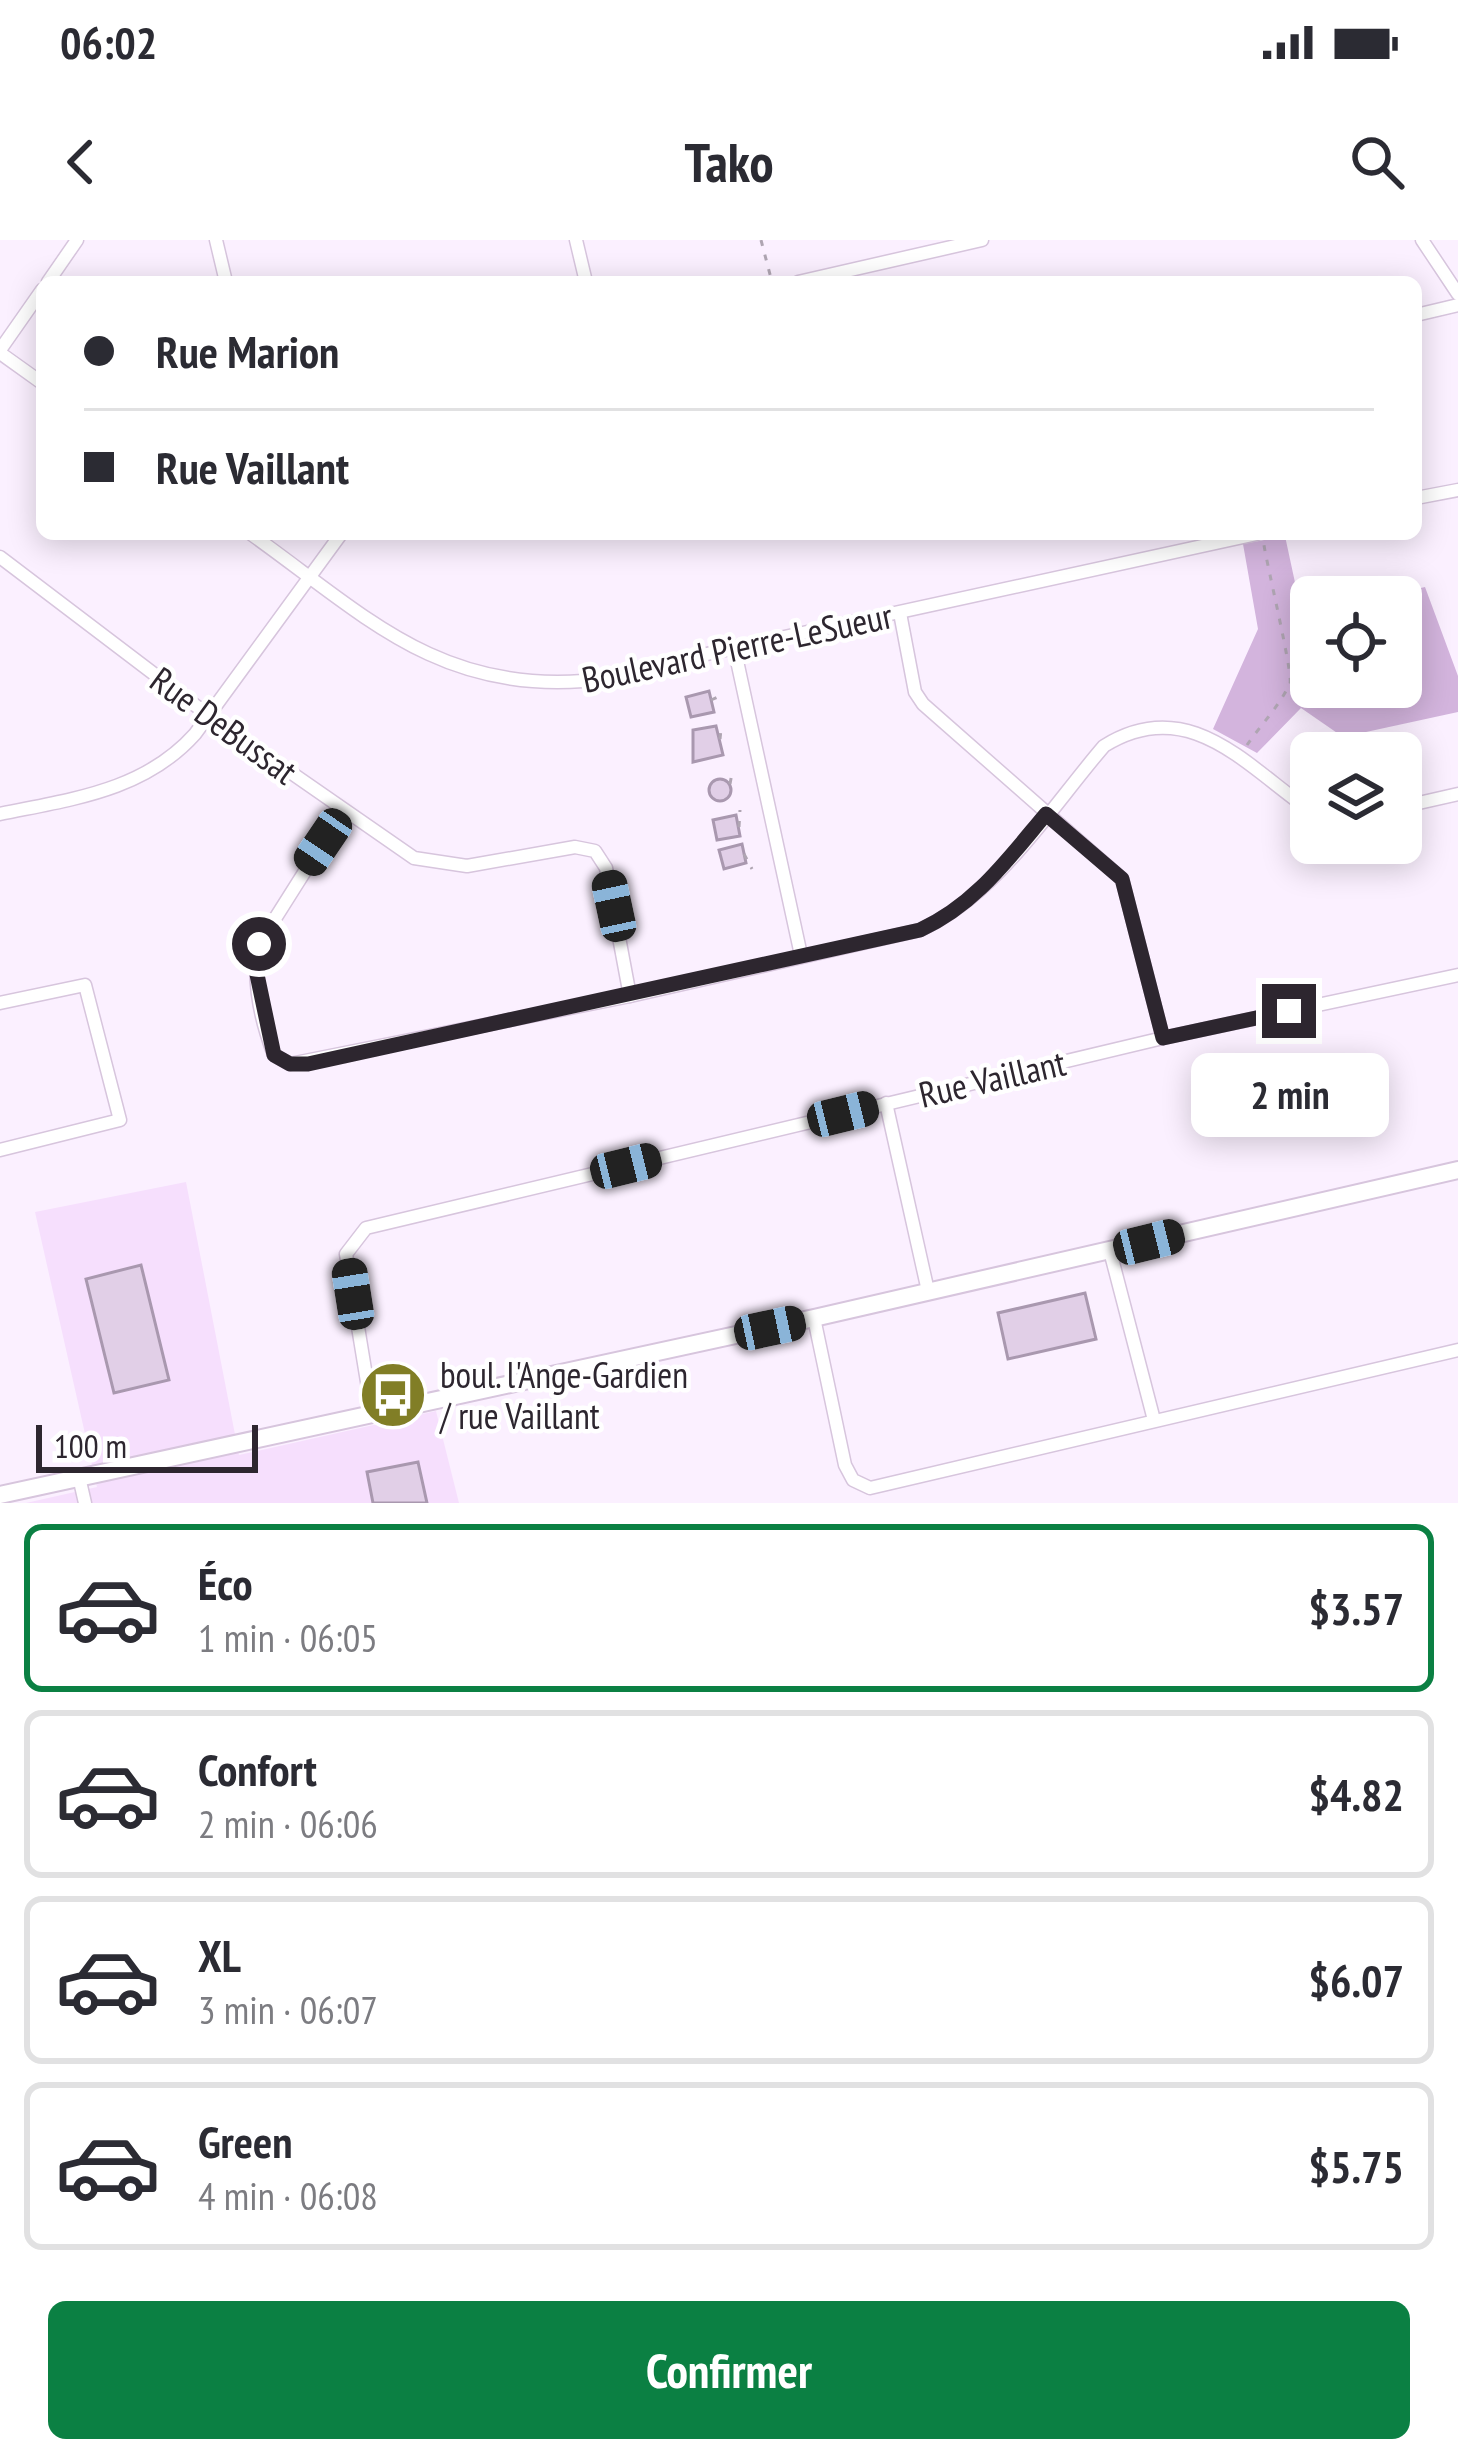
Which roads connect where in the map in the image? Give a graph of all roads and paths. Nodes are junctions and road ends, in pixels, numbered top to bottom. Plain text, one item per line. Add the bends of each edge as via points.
1 (77, 240) edge
2 (216, 240) edge
3 (576, 240) edge
4 (760, 240) edge
5 (982, 240) edge
6 (1422, 240) edge
7 (52, 276) edge
8 (225, 276) edge
9 (585, 276) edge
10 (770, 276) edge
11 (825, 276) edge
12 (1458, 294) edge
13 (36, 299) edge
14 (1458, 305) edge
15 (1422, 314) edge
16 (0, 352) edge
17 (36, 379) edge
18 (1458, 490) edge
19 (1422, 498) edge
20 (259, 540) edge
21 (337, 540) edge
22 (1232, 540) edge
23 (1260, 540) edge
24 (0, 557) edge
25 (311, 577) junction
26 (900, 613) junction
27 (734, 647) junction
28 (720, 696) dead end
29 (712, 700) dead end
30 (208, 716) junction
31 (722, 729) dead end
32 (720, 739) dead end
33 (1239, 757) junction
34 (732, 773) dead end
35 (730, 784) dead end
36 (1458, 794) edge
37 (1290, 795) edge
38 (1422, 802) edge
39 (740, 810) dead end
40 (343, 811) junction
41 (0, 814) edge
42 (1046, 814) junction
43 (739, 826) dead end
44 (744, 854) dead end
45 (752, 869) dead end
46 (801, 955) junction
47 (1458, 975) edge
48 (630, 996) junction
49 (0, 1003) edge
50 (1163, 1038) junction
51 (886, 1103) junction
52 (0, 1150) edge
53 (1458, 1170) edge
54 (1111, 1251) junction
55 (928, 1291) junction
56 (814, 1318) junction
57 (1458, 1350) edge
58 (372, 1412) junction
59 (1154, 1420) junction
60 (79, 1477) junction
61 (0, 1495) edge
62 (85, 1503) edge

1 - 7 street
2 - 8 street
3 - 9 street
4 - 10 path
5 - 11 street
6 - 12 street
13 - 16 street
14 - 15 street
16 - 17 street
18 - 19 street
20 - 25 street, Boulevard Pierre-LeSueur
21 - 25 street
22 - 26 street, Boulevard Pierre-LeSueur
23 - 33 path via 1291,682
24 - 30 street, Rue DeBussat
25 - 27 street, Boulevard Pierre-LeSueur via 394,637 498,680 583,681
25 - 30 street
26 - 27 street, Boulevard Pierre-LeSueur
26 - 42 street via 923,704
27 - 46 street
28 - 29 path
30 - 40 street, Rue DeBussat
30 - 41 street via 183,748 138,779
31 - 32 path
33 - 37 street
33 - 42 street via 1193,729 1121,738 1104,746
34 - 35 path
36 - 38 street
39 - 43 path
40 - 48 street, Rue DeBussat via 414,858 448,867 574,847 595,851 606,868
40 - 48 street via 259,944 255,965 274,1055 308,1064
42 - 46 street via 988,884 940,920
42 - 50 street via 1122,879
44 - 45 path
46 - 48 street
47 - 50 street, Rue Vaillant
49 - 52 street via 85,985 120,1120
50 - 51 street, Rue Vaillant
51 - 55 street
51 - 58 street, Rue Vaillant via 366,1228 346,1254
53 - 54 main road
54 - 55 main road
54 - 59 street
55 - 56 main road
56 - 58 main road
56 - 59 street via 845,1466 871,1488
57 - 59 street
58 - 60 main road
60 - 61 main road
60 - 62 street

